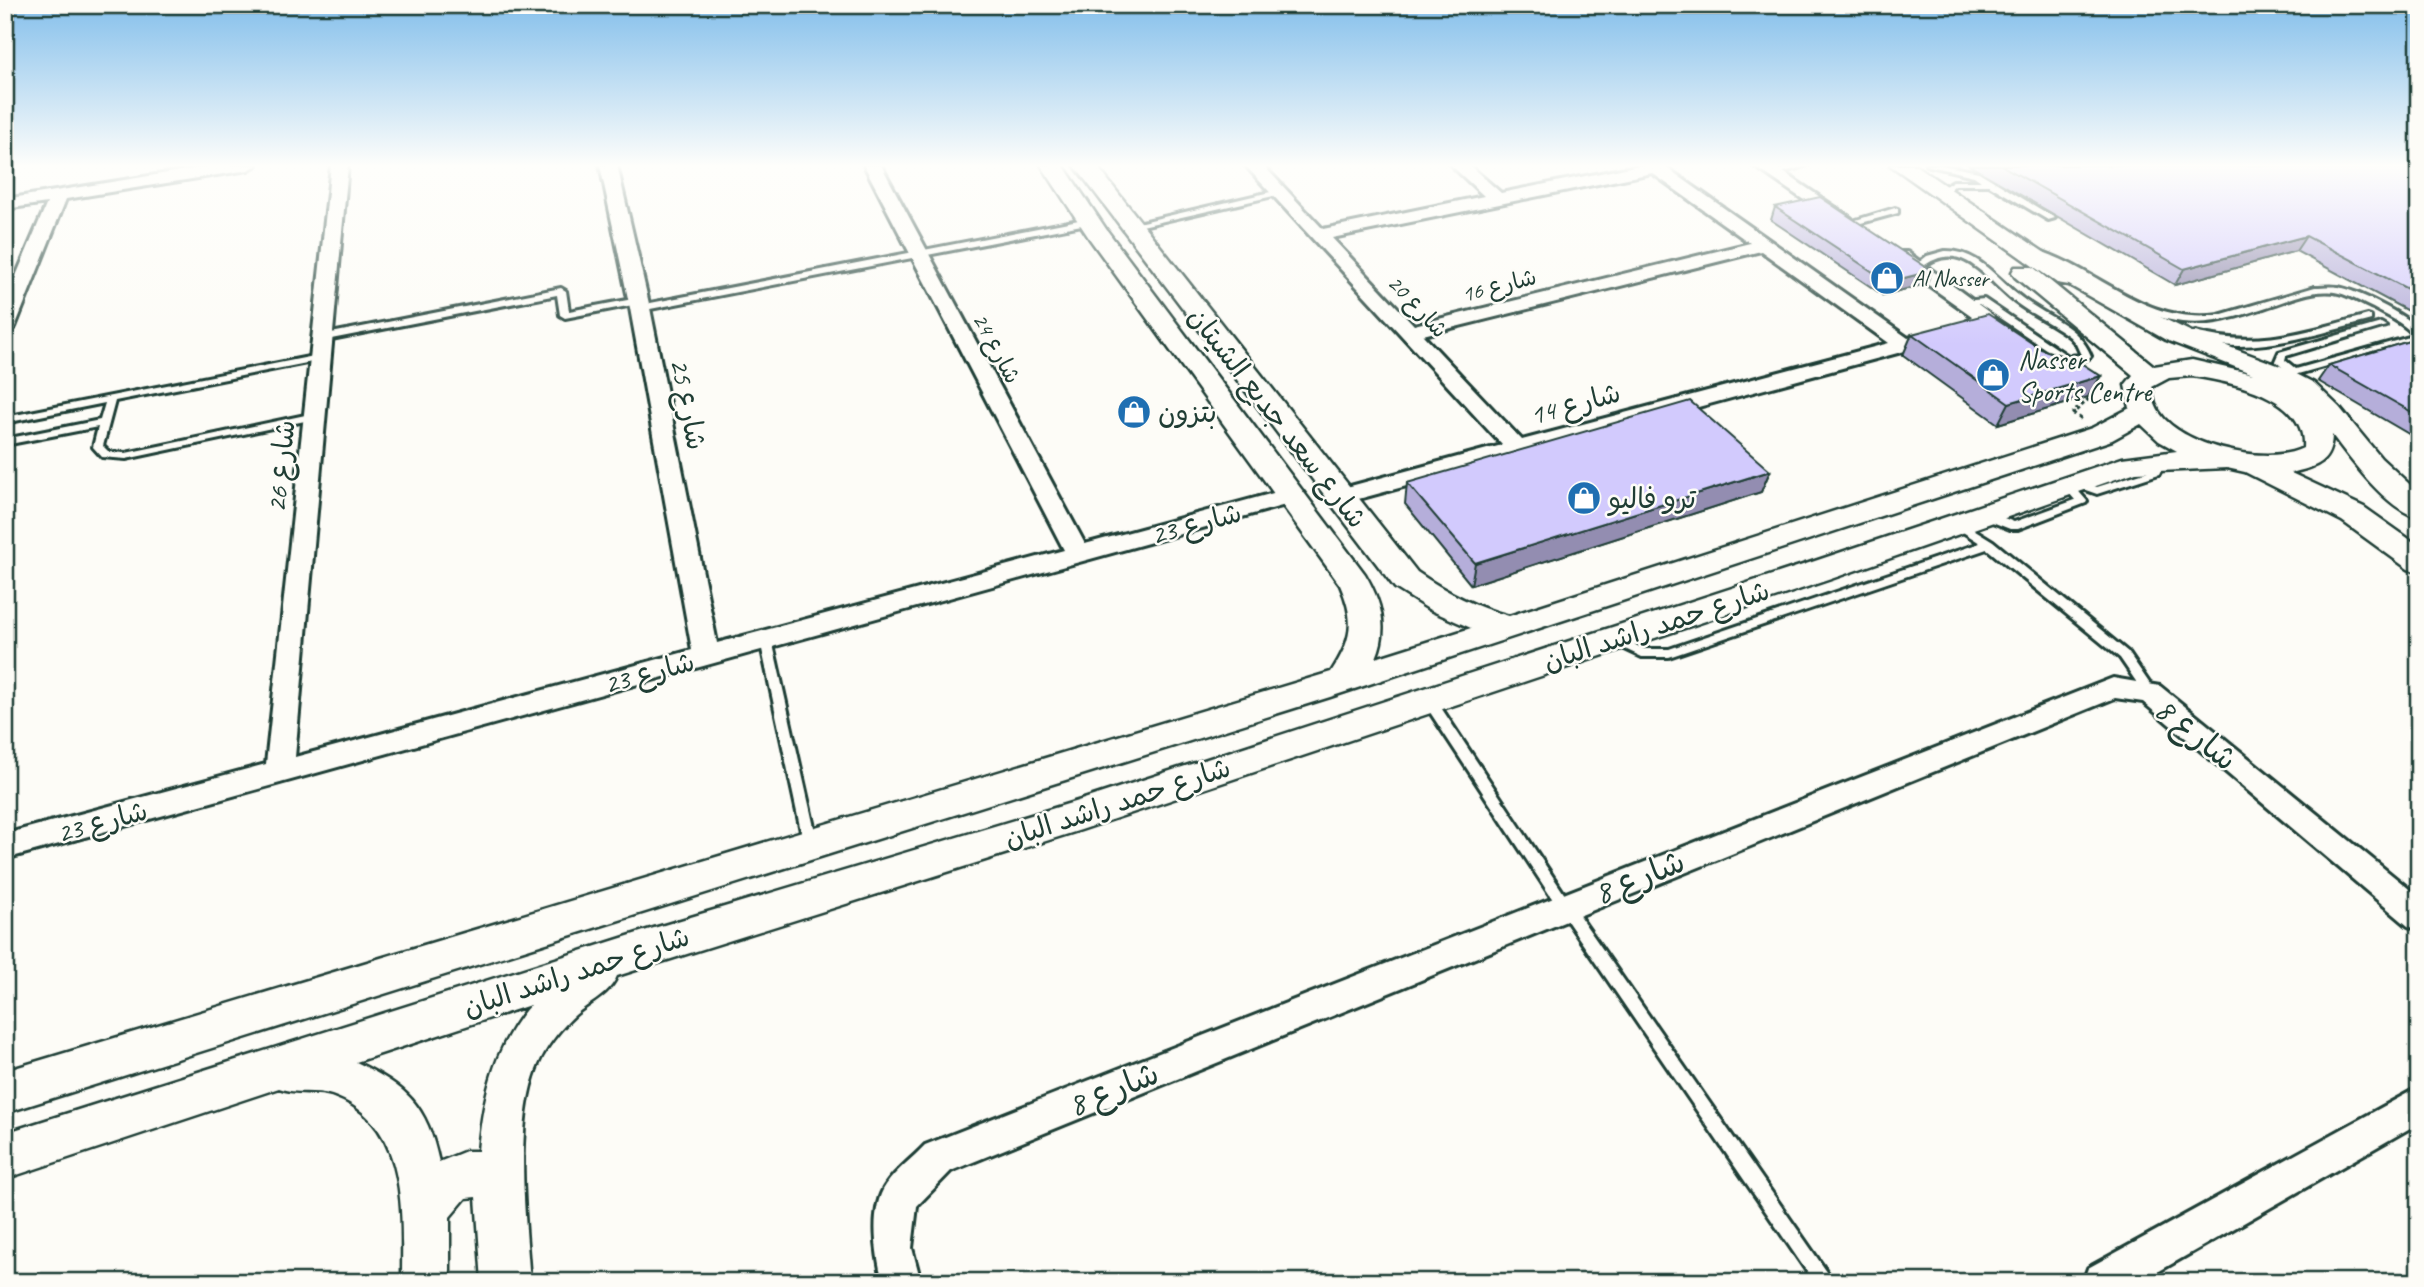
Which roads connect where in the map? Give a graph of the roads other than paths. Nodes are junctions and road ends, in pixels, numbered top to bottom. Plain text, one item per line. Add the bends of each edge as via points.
1 (47, 225) edge
2 (333, 225) edge
3 (621, 225) edge
4 (904, 225) edge
5 (1064, 225) edge
6 (1093, 225) edge
7 (1120, 225) edge
8 (1133, 225) edge
9 (1309, 225) edge
10 (1372, 225) edge
11 (1736, 225) edge
12 (1853, 225) edge
13 (1963, 225) edge
14 (1991, 225) edge
15 (1129, 226) junction
16 (1319, 236) junction
17 (1764, 245) junction
18 (919, 254) junction
19 (2038, 258) junction
20 (1917, 267) junction
21 (639, 304) junction
22 (2144, 310) junction
23 (1976, 314) junction
24 (2368, 318) dead end
25 (2381, 326) dead end
26 (5, 327) edge
27 (1409, 332) junction
28 (1905, 345) junction
29 (320, 348) junction
30 (2073, 360) junction
31 (2221, 372) junction
32 (2287, 374) junction
33 (2149, 375) junction
34 (111, 399) junction
35 (2144, 411) junction
36 (315, 416) junction
37 (5, 420) edge
38 (103, 423) junction
39 (2102, 434) junction
40 (2322, 439) junction
41 (5, 442) edge
42 (1518, 449) junction
43 (2237, 461) junction
44 (2147, 462) junction
45 (1292, 496) junction
46 (1340, 496) junction
47 (2419, 508) edge
48 (1851, 515) junction
49 (1978, 528) junction
50 (2419, 531) edge
51 (1900, 544) junction
52 (1079, 555) junction
53 (1387, 558) junction
54 (2419, 562) edge
55 (1345, 570) junction
56 (1506, 627) junction
57 (1614, 639) junction
58 (766, 640) junction
59 (706, 656) junction
60 (1344, 678) junction
61 (2150, 693) junction
62 (1429, 700) junction
63 (1068, 765) junction
64 (279, 773) junction
65 (980, 793) junction
66 (1081, 815) junction
67 (999, 841) junction
68 (811, 845) junction
69 (5, 847) edge
70 (1564, 905) junction
71 (2419, 916) edge
72 (644, 949) junction
73 (270, 1070) junction
74 (5, 1091) edge
75 (2419, 1104) edge
76 (5, 1156) edge
77 (502, 1180) junction
78 (426, 1210) junction
79 (426, 1282) edge
80 (506, 1282) edge
81 (902, 1282) edge
82 (1825, 1282) edge
83 (2102, 1282) edge

1 - 26 street
2 - 29 street, شارع 26
3 - 21 street, شارع 25
4 - 18 street, شارع 24
5 - 18 lane
6 - 45 street, شارع سعد جديع الشيتان
7 - 15 street
8 - 15 lane
9 - 16 street, شارع 20
10 - 16 street
11 - 17 street
12 - 20 street
13 - 33 street
14 - 19 street
15 - 46 street, شارع سعد جديع الشيتان
16 - 27 street, شارع 20
17 - 27 street, شارع 16
17 - 28 street
18 - 21 lane
18 - 52 street, شارع 24
19 - 22 lane via 2078,269
19 - 31 street via 2142,330
19 - 32 street via 2174,334
20 - 23 street
20 - 30 lane via 1927,258 1949,253 1977,264 2018,300 2082,344 2086,356
21 - 29 lane via 565,316 561,291
21 - 59 street, شارع 25
22 - 24 lane via 2197,336 2238,345 2271,343
22 - 32 lane via 2205,320 2330,289 2404,321 2418,334 2417,338
23 - 28 street, شارع 14 via 1972,327
23 - 30 lane via 1981,301
23 - 30 street via 2055,373 2075,368
25 - 32 lane via 2282,354
27 - 42 street, شارع 20
28 - 42 street, شارع 14
29 - 34 lane
29 - 36 street, شارع 26
31 - 33 street via 2167,369
31 - 40 street via 2250,380 2300,407
32 - 47 street via 2324,406 2395,490
33 - 35 street via 2138,385 2137,399
34 - 37 lane
34 - 38 lane
35 - 39 street, شارع حمد راشد البان
35 - 43 street via 2162,430 2186,444
36 - 38 lane via 126,456 106,455 98,447
36 - 64 street, شارع 26
38 - 41 lane
39 - 44 street via 2115,435 2137,448 2138,457
39 - 48 street, شارع حمد راشد البان
40 - 43 street via 2317,452 2301,462 2276,466
40 - 50 street via 2353,475
42 - 46 street, شارع 14
43 - 44 street, شارع حمد راشد البان
43 - 54 street via 2353,514
44 - 49 street, شارع حمد راشد البان via 2072,485
45 - 52 street, شارع 23
45 - 55 street, شارع سعد جديع الشيتان
46 - 53 street, شارع سعد جديع الشيتان
48 - 51 street via 1854,528 1869,540
48 - 56 street, شارع حمد راشد البان
49 - 51 street, شارع حمد راشد البان
49 - 57 lane via 1669,653 1642,653
49 - 61 lane via 2124,655
51 - 57 street, شارع حمد راشد البان
52 - 58 street, شارع 23
53 - 55 street via 1374,571
53 - 56 street, شارع سعد جديع الشيتان via 1434,601 1468,617
55 - 60 street, شارع سعد جديع الشيتان via 1366,608 1369,638
56 - 60 street, شارع حمد راشد البان
57 - 62 street, شارع حمد راشد البان
58 - 59 street, شارع 23
58 - 68 lane
59 - 64 street, شارع 23
60 - 63 street, شارع حمد راشد البان
61 - 70 street, شارع 8 via 2113,688
61 - 71 street, شارع 8
62 - 66 street, شارع حمد راشد البان
62 - 70 lane
63 - 65 street, شارع حمد راشد البان
63 - 66 street via 1055,792 1061,807
64 - 69 street, شارع 23
65 - 67 street via 1003,806 1006,818
65 - 68 street, شارع حمد راشد البان
66 - 67 street, شارع حمد راشد البان
67 - 72 street, شارع حمد راشد البان
68 - 74 street, شارع حمد راشد البان
70 - 81 street, شارع 8 via 938,1158 899,1198 893,1248
70 - 82 lane
72 - 73 street, شارع حمد راشد البان
72 - 77 street via 577,986 526,1039 510,1073 502,1112
73 - 76 street, شارع حمد راشد البان
73 - 78 street via 335,1074 379,1096 411,1135
75 - 83 street
77 - 78 street via 466,1173 440,1189
77 - 80 street
78 - 79 street

